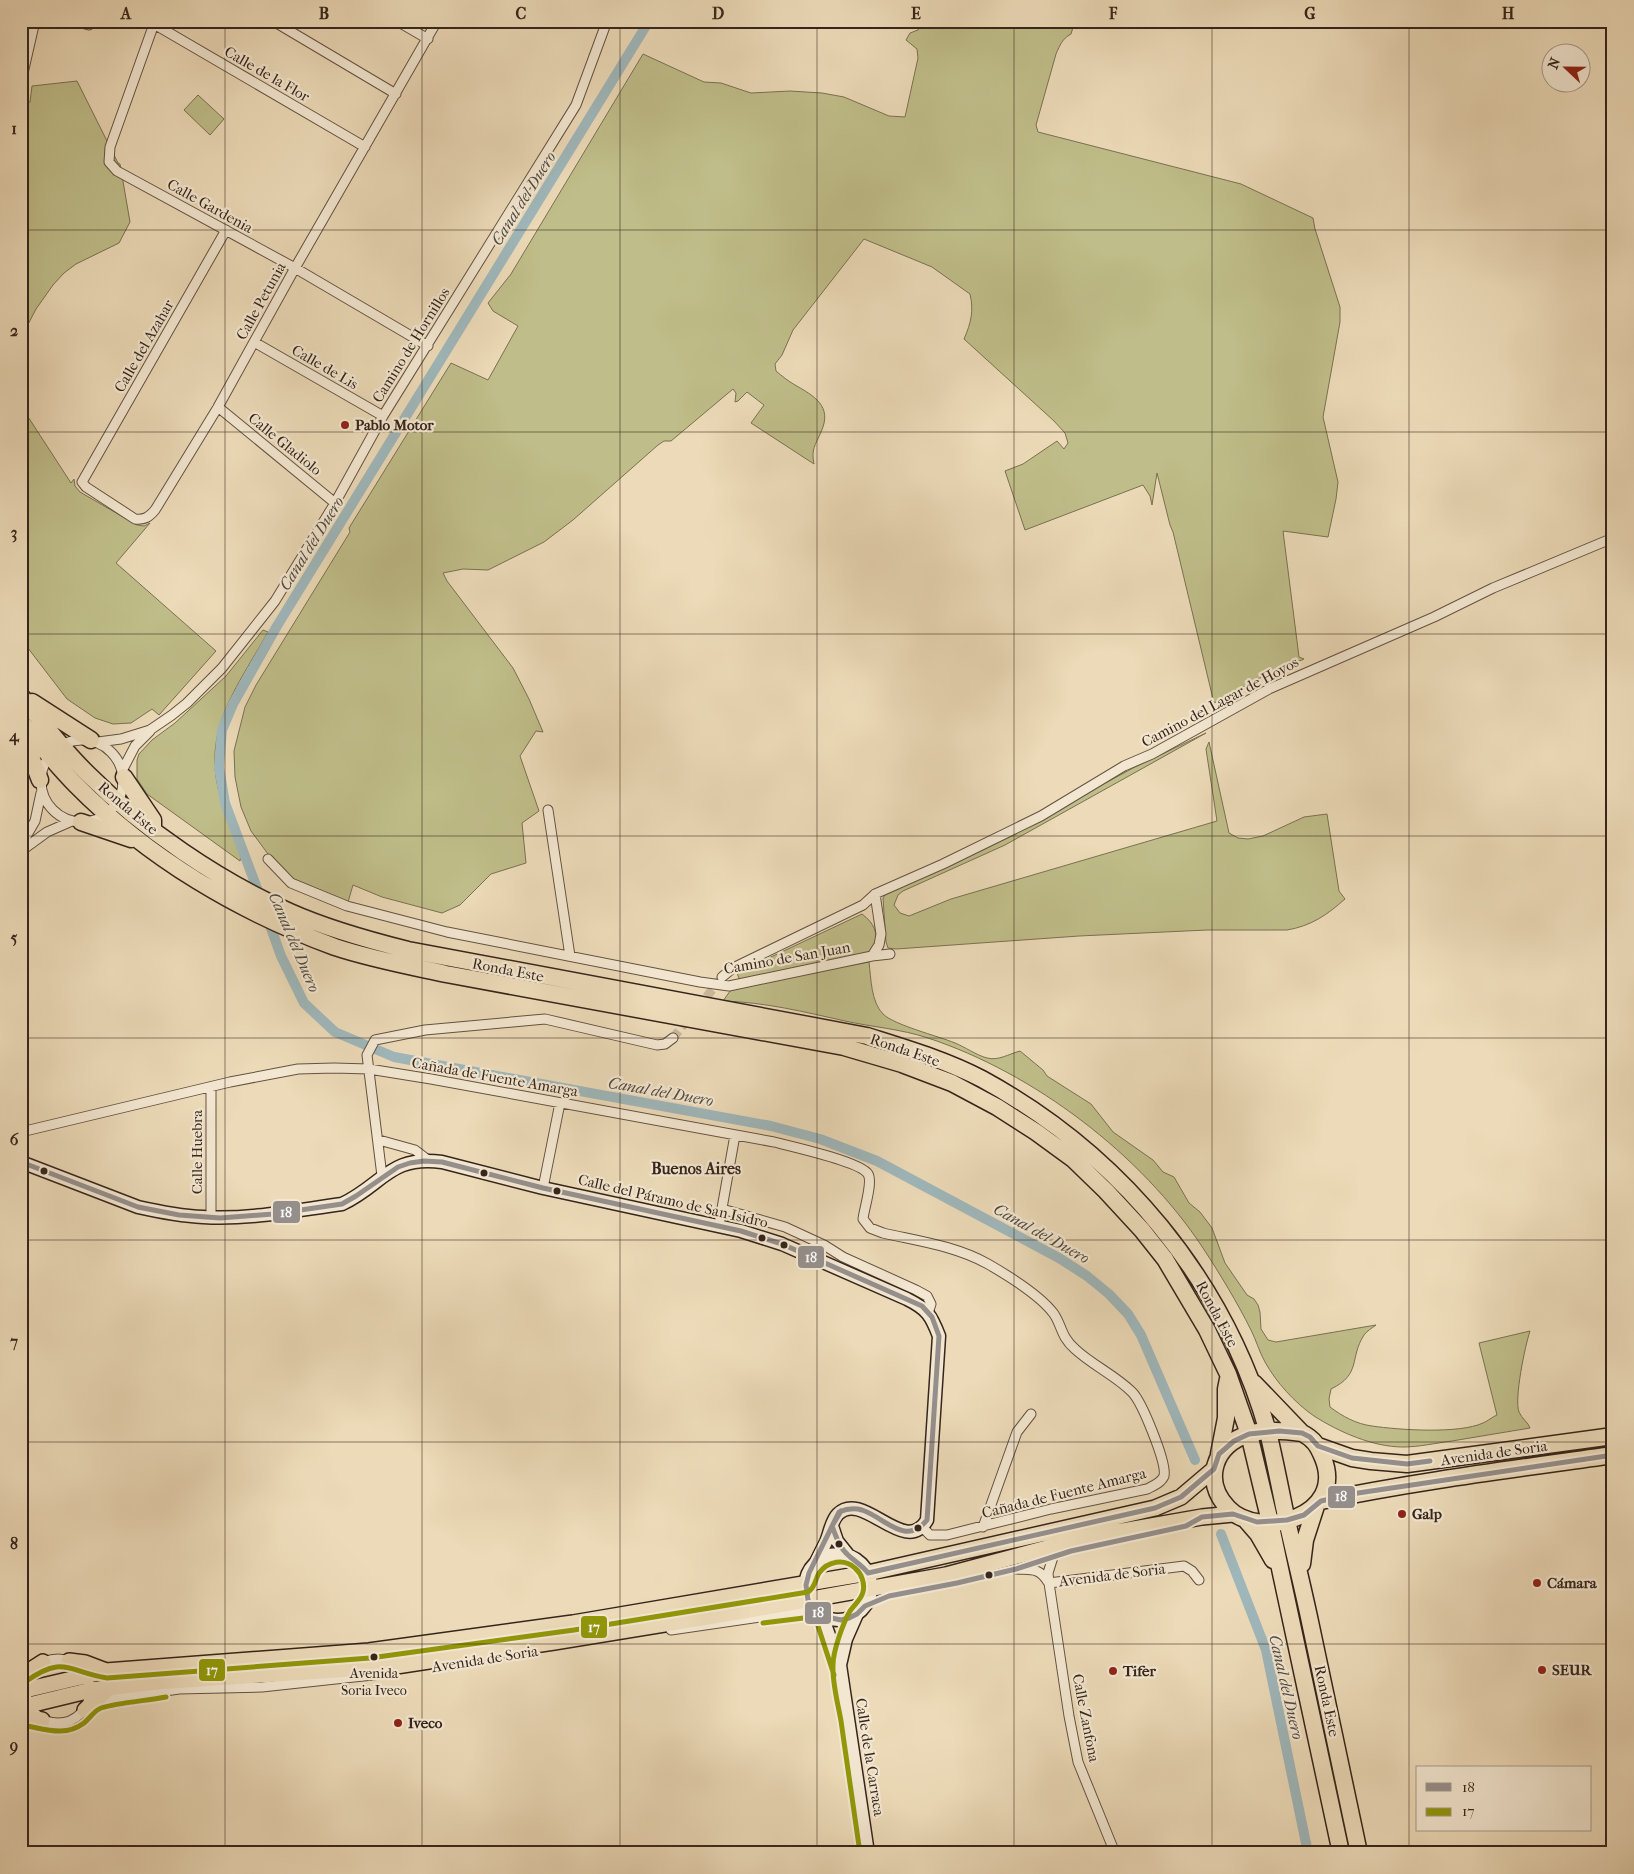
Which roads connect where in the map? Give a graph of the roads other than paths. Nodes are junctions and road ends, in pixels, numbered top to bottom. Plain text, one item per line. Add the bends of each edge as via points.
1 (35, 21) edge
2 (73, 21) edge
3 (90, 21) edge
4 (273, 21) edge
5 (397, 21) edge
6 (438, 21) edge
7 (607, 21) edge
8 (155, 23) edge
9 (428, 39) junction
10 (22, 68) edge
11 (21, 82) edge
12 (396, 94) junction
13 (365, 147) junction
14 (226, 230) junction
15 (295, 268) junction
16 (254, 342) junction
17 (428, 346) junction
18 (218, 407) junction
19 (383, 416) junction
20 (85, 476) joint
21 (335, 502) junction
22 (1613, 538) edge
23 (21, 695) edge
24 (21, 722) edge
25 (150, 730) junction
26 (21, 737) edge
27 (95, 741) junction
28 (61, 745) junction
29 (49, 756) junction
30 (123, 773) junction
31 (40, 786) junction
32 (112, 808) junction
33 (548, 810) dead end
34 (77, 822) junction
35 (153, 830) junction
36 (142, 843) junction
37 (21, 845) edge
38 (21, 851) edge
39 (268, 859) dead end
40 (875, 894) junction
41 (243, 897) junction
42 (288, 920) junction
43 (890, 954) dead end
44 (570, 956) junction
45 (872, 956) junction
46 (722, 977) tunnel mouth
47 (673, 1038) tunnel mouth
48 (369, 1069) junction
49 (211, 1087) junction
50 (560, 1103) junction
51 (21, 1132) edge
52 (734, 1135) junction
53 (379, 1140) junction
54 (428, 1160) junction
55 (21, 1162) edge
56 (382, 1176) junction
57 (543, 1188) junction
58 (722, 1208) junction
59 (211, 1218) junction
60 (719, 1225) junction
61 (928, 1313) junction
62 (1228, 1374) junction
63 (1248, 1377) junction
64 (1031, 1414) dead end
65 (1267, 1431) junction
66 (1302, 1433) junction
67 (1249, 1434) junction
68 (1613, 1436) edge
69 (1318, 1446) junction
70 (1613, 1455) edge
71 (1217, 1461) junction
72 (1613, 1467) edge
73 (1508, 1470) junction
74 (1319, 1504) junction
75 (1239, 1516) junction
76 (1287, 1520) junction
77 (1270, 1522) junction
78 (832, 1526) junction
79 (983, 1527) junction
80 (923, 1528) junction
81 (849, 1556) junction
82 (1053, 1557) dead end
83 (814, 1566) junction
84 (1016, 1569) dead end
85 (868, 1573) junction
86 (1282, 1577) junction
87 (1301, 1579) junction
88 (1199, 1580) dead end
89 (1049, 1583) junction
90 (871, 1588) junction
91 (813, 1602) junction
92 (857, 1614) junction
93 (69, 1661) junction
94 (42, 1662) joint
95 (840, 1665) junction
96 (106, 1672) junction
97 (23, 1686) edge
98 (90, 1694) junction
99 (24, 1710) edge
100 (42, 1720) joint
101 (868, 1853) edge
102 (1115, 1853) edge
103 (1340, 1853) edge
104 (1359, 1853) edge

1 - 10 street
2 - 3 street via 89,25
4 - 12 street
5 - 9 street
6 - 9 street, Calle Petunia
7 - 17 street, Camino de Hornillos via 576,105
8 - 13 street, Calle de la Flor
8 - 14 street, Calle Gardenia via 110,147 109,162 117,171
9 - 12 street, Calle Petunia
10 - 11 street
12 - 13 street, Calle Petunia
13 - 15 street, Calle Petunia
14 - 15 street, Calle Gardenia
14 - 20 street, Calle del Azahar
15 - 16 street, Calle Petunia
15 - 17 street, Calle Gardenia
16 - 18 street, Calle Petunia
16 - 19 street, Calle de Lis
17 - 19 street, Camino de Hornillos
18 - 20 street, Calle Petunia via 150,517 142,520 129,515 86,486 82,482
18 - 21 street, Calle Gladiolo
19 - 21 street, Camino de Hornillos
21 - 25 street, Camino de Hornillos via 275,601 249,635 187,703
22 - 40 street, Camino del Lagar de Hoyos via 1269,689 1152,754 1124,766 1041,816
23 - 27 highway
23 - 28 highway, Ronda Este
24 - 29 highway, Ronda Este
25 - 27 street, Camino de Hornillos via 121,739
25 - 30 street, Camino de Hornillos via 135,746
26 - 31 highway
27 - 28 street, Camino de Hornillos via 81,739
27 - 30 street via 117,758
28 - 29 street
28 - 32 highway, Ronda Este
29 - 31 street
29 - 32 highway, Ronda Este via 76,786
30 - 32 street, Camino de Hornillos via 123,790
30 - 35 highway via 154,820
31 - 34 street via 47,804 55,812
31 - 37 street via 35,821
32 - 34 street via 94,820
32 - 35 highway, Ronda Este
32 - 36 highway, Ronda Este
33 - 44 street
34 - 36 highway
34 - 38 street via 47,832
35 - 41 highway, Ronda Este
36 - 41 highway, Ronda Este via 180,870
39 - 44 street, Camino de San Juan via 291,883 347,906 447,932
40 - 45 street via 881,934 879,946
40 - 46 street, Camino del Lagar de Hoyos via 863,905 733,968
41 - 42 highway, Ronda Este
42 - 62 highway, Ronda Este via 337,947 394,963 844,1047 952,1083 1036,1132 1073,1159 1122,1207 1165,1259 1207,1330
42 - 63 highway, Ronda Este via 408,950 867,1036 915,1051 980,1079 1073,1139 1126,1187 1193,1269
43 - 45 street, Camino de San Juan
44 - 45 street, Camino de San Juan via 729,986
47 - 48 street via 657,1045 545,1019 425,1030 375,1040 367,1055
48 - 49 street, Cañada de Fuente Amarga via 298,1069
48 - 50 street, Cañada de Fuente Amarga
48 - 53 street
49 - 51 street, Cañada de Fuente Amarga
49 - 59 street, Calle Huebra
50 - 52 street, Cañada de Fuente Amarga
50 - 57 street
52 - 58 street
52 - 79 street, Cañada de Fuente Amarga via 804,1149 860,1167 870,1181 863,1219 870,1228 964,1252 988,1264 1036,1296 1054,1314 1064,1338 1075,1350 1134,1393 1145,1413 1164,1466 1164,1477 1160,1482 1146,1489
53 - 54 street, Calle del Páramo de San Isidro via 415,1150
53 - 56 street
54 - 56 street, Calle del Páramo de San Isidro via 408,1162
54 - 57 street, Calle del Páramo de San Isidro
55 - 59 street, Calle del Páramo de San Isidro via 138,1208
56 - 59 street, Calle del Páramo de San Isidro via 358,1197 342,1204
57 - 60 street, Calle del Páramo de San Isidro
58 - 60 street
58 - 61 street, Calle del Páramo de San Isidro via 785,1227 928,1296 932,1304
60 - 61 street, Calle del Páramo de San Isidro via 782,1244 922,1306
61 - 80 street, Calle del Páramo de San Isidro via 939,1336 939,1350 927,1520
62 - 67 highway, Ronda Este
62 - 71 highway via 1226,1418
63 - 65 highway, Ronda Este
63 - 66 highway
64 - 79 street via 1017,1432
65 - 66 highway
65 - 67 highway
65 - 76 highway, Ronda Este
66 - 69 highway
67 - 71 highway via 1234,1441
67 - 77 highway, Ronda Este
68 - 69 highway, Avenida de Soria via 1407,1464 1371,1462
69 - 74 highway via 1328,1476
70 - 73 highway, Avenida de Soria
71 - 75 highway via 1214,1483 1223,1503
71 - 85 main road, Avenida de Soria via 1181,1497 1155,1508
72 - 73 highway
73 - 74 highway, Avenida de Soria
74 - 76 highway, Avenida de Soria via 1304,1515
74 - 87 highway via 1304,1540
75 - 77 highway, Avenida de Soria
75 - 86 highway via 1262,1541
75 - 90 main road, Avenida de Soria via 1202,1517 1088,1537 955,1573
76 - 77 highway, Avenida de Soria
76 - 87 highway, Ronda Este
77 - 86 highway, Ronda Este
78 - 80 street via 839,1512 851,1509 862,1510 901,1531
78 - 81 street via 837,1541
78 - 83 street
79 - 80 street, Cañada de Fuente Amarga via 947,1535 930,1535
81 - 83 street via 828,1556
81 - 85 street
82 - 89 street, Calle Zanfona via 1048,1573
83 - 91 street via 809,1573
84 - 89 street via 1038,1571
85 - 90 street
85 - 91 main road, Avenida de Soria
86 - 103 highway, Ronda Este
87 - 104 highway, Ronda Este
88 - 89 street, Avenida de Soria via 1184,1566
89 - 102 street, Calle Zanfona via 1078,1762
90 - 91 main road, Avenida de Soria
90 - 92 street, Calle de la Carraca via 865,1606
91 - 92 street via 832,1619 841,1620
91 - 95 street, Calle de la Carraca
91 - 96 main road, Avenida de Soria via 573,1623 369,1651
91 - 98 main road, Avenida de Soria via 396,1666 156,1682 108,1688
91 - 98 street, Avenida de Soria via 376,1675 262,1687
92 - 95 street, Calle de la Carraca via 846,1639
93 - 94 street
93 - 96 main road via 85,1663
93 - 98 street via 79,1666
94 - 97 main road
95 - 101 street, Calle de la Carraca
96 - 98 main road, Avenida de Soria
97 - 98 main road, Avenida de Soria
97 - 99 street
98 - 99 main road, Avenida de Soria
98 - 100 street via 79,1717 68,1723 52,1724
99 - 100 main road

